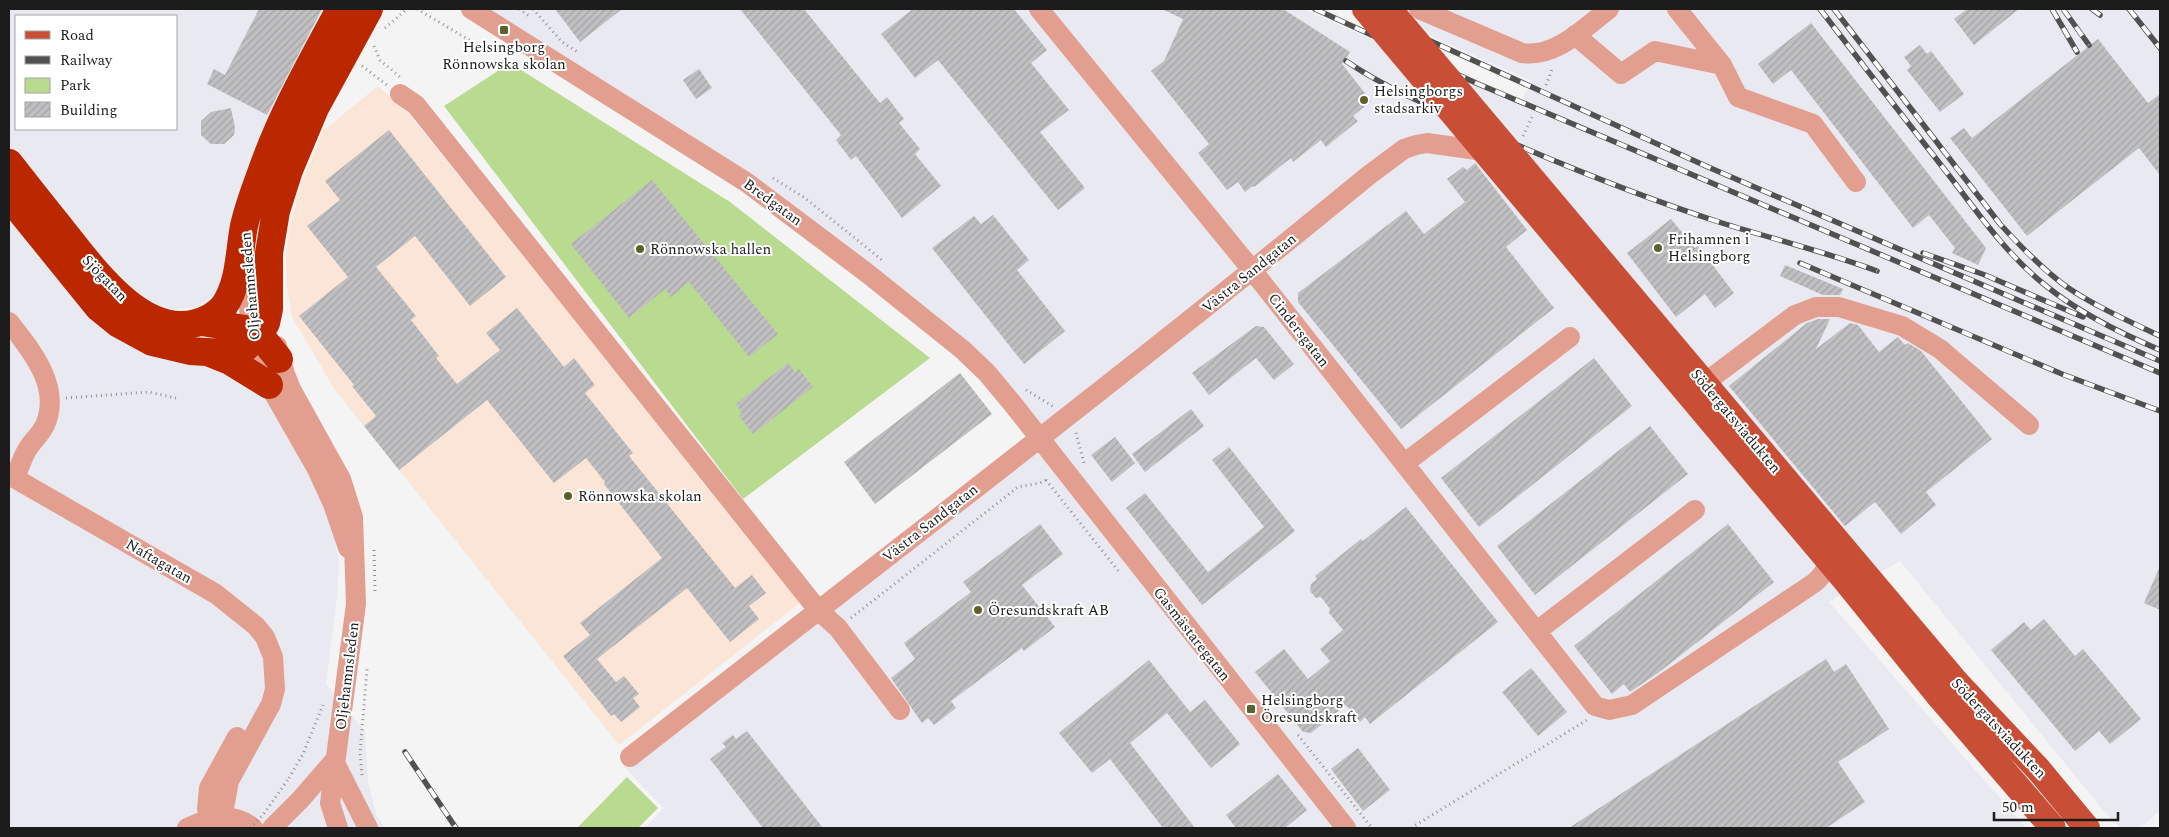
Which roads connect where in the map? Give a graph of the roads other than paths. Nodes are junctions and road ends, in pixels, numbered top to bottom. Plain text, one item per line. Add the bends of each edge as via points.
1 (340, 9) edge
2 (369, 9) edge
3 (470, 9) edge
4 (1039, 9) edge
5 (1365, 9) edge
6 (1389, 9) edge
7 (1420, 9) edge
8 (1609, 9) edge
9 (1677, 9) edge
10 (1575, 35) junction
11 (1722, 65) junction
12 (404, 96) road end
13 (9, 163) edge
14 (1856, 182) dead end
15 (9, 197) edge
16 (243, 240) junction
17 (1252, 270) junction
18 (269, 309) junction
19 (9, 322) edge
20 (202, 322) junction
21 (255, 335) junction
22 (1570, 337) dead end
23 (210, 353) junction
24 (279, 359) junction
25 (268, 385) junction
26 (1698, 388) junction
27 (2029, 425) dead end
28 (1038, 439) junction
29 (1405, 463) junction
30 (12, 476) edge
31 (1695, 510) dead end
32 (353, 561) junction
33 (818, 610) junction
34 (1537, 631) junction
35 (1947, 689) junction
36 (1604, 709) joint
37 (900, 710) dead end
38 (630, 756) dead end
39 (334, 761) junction
40 (220, 823) edge
41 (187, 828) edge
42 (251, 828) edge
43 (272, 828) edge
44 (338, 828) edge
45 (368, 828) edge
46 (1346, 828) edge
47 (2053, 828) edge
48 (2087, 828) edge

1 - 16 highway, Oljehamnsleden via 274,138 248,214
2 - 18 highway, Oljehamnsleden via 315,108 286,178 269,253
3 - 28 street, Bredgatan via 706,155 808,228 987,372
4 - 17 street, Cindersgatan
5 - 35 main road, Södergatsviadukten, bridge via 1846,580
6 - 35 main road, Södergatsviadukten, bridge
7 - 10 street via 1532,55 1554,49
8 - 10 street
9 - 11 street
10 - 11 street via 1621,74 1655,52
11 - 14 street via 1738,97 1813,124
12 - 33 street via 422,112
13 - 20 highway, Sjögatan via 100,278 127,303 169,323 191,325
15 - 23 highway, Sjögatan via 109,317 152,342
16 - 20 highway, Sjögatan via 234,286 223,308
16 - 21 street, Oljehamnsleden
17 - 26 street, Västra Sandgatan via 1404,149 1427,143 1486,150 1500,155 1515,171
17 - 28 street, Västra Sandgatan
17 - 29 street, Cindersgatan
18 - 21 highway via 266,323
18 - 24 street, Oljehamnsleden
19 - 30 street via 48,380 51,400 45,425
20 - 21 highway
21 - 23 highway, Sjögatan via 245,348
21 - 24 highway
21 - 25 street, Oljehamnsleden
22 - 29 street
23 - 25 highway via 230,361
24 - 32 street, Oljehamnsleden via 302,409 341,479 353,517
25 - 32 street, Oljehamnsleden via 323,482
26 - 27 street via 1795,315 1816,307 1839,307 1902,326 1940,349
26 - 36 street, Västra Sandgatan via 1817,527 1825,542 1828,558 1824,574 1632,704 1618,710
28 - 33 street, Västra Sandgatan
28 - 46 street, Gasmästaregatan
29 - 34 street, Cindersgatan
30 - 40 street, Naftagatan via 216,594 265,637 273,657 275,688 271,704 229,781
31 - 34 street
32 - 39 street, Oljehamnsleden via 356,604 353,632 335,695
33 - 37 street via 838,628
33 - 38 street, Västra Sandgatan
34 - 36 street, Cindersgatan via 1595,706
35 - 47 main road, Södergatsviadukten
35 - 48 main road, Södergatsviadukten via 2038,769
39 - 43 street
39 - 44 street, Oljehamnsleden via 330,803
39 - 45 street
40 - 41 street
40 - 42 street via 239,819

